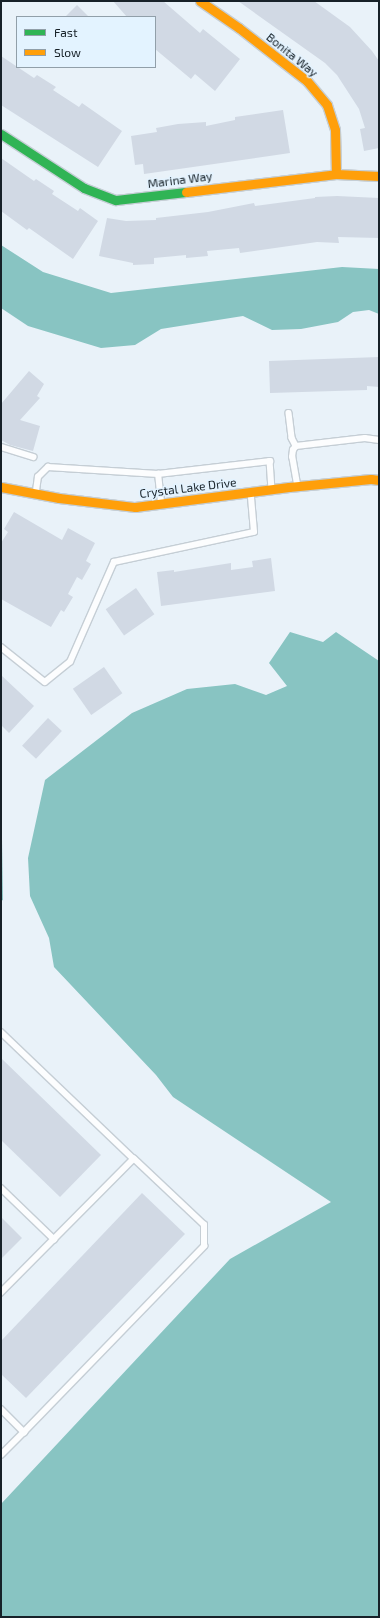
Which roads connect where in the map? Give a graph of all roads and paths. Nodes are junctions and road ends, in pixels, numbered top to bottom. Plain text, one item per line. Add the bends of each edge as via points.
1 (200, 1) edge
2 (1, 134) edge
3 (336, 174) junction
4 (379, 176) edge
5 (288, 412) dead end
6 (379, 440) edge
7 (296, 446) junction
8 (1, 447) edge
9 (33, 457) dead end
10 (158, 474) junction
11 (379, 480) edge
12 (1, 487) edge
13 (297, 487) junction
14 (272, 491) junction
15 (251, 492) junction
16 (36, 494) junction
17 (161, 504) junction
18 (1, 647) edge
19 (1, 1032) edge
20 (134, 1159) junction
21 (1, 1188) edge
22 (54, 1239) junction
23 (1, 1293) edge
24 (1, 1409) edge
25 (24, 1432) junction
26 (1, 1455) edge

1 - 3 street, Bonita Way via 307,81 327,105 335,130
2 - 3 street, Marina Way via 84,188 116,200
3 - 4 street, Marina Way
5 - 7 lane via 292,438
6 - 7 lane via 365,438 303,443
7 - 13 lane via 292,457
8 - 9 lane
10 - 14 lane via 270,461
10 - 16 lane via 48,467 38,477
10 - 17 lane
11 - 13 street, Crystal Lake Drive
12 - 16 street, Crystal Lake Drive
13 - 14 street, Crystal Lake Drive
14 - 15 street, Crystal Lake Drive
15 - 17 street, Crystal Lake Drive
15 - 18 lane via 254,532 114,562 70,662 45,682
16 - 17 street, Crystal Lake Drive via 135,507
19 - 20 lane
20 - 22 lane
20 - 25 lane via 204,1224 204,1246
21 - 22 lane
22 - 23 lane
24 - 25 lane
25 - 26 lane

